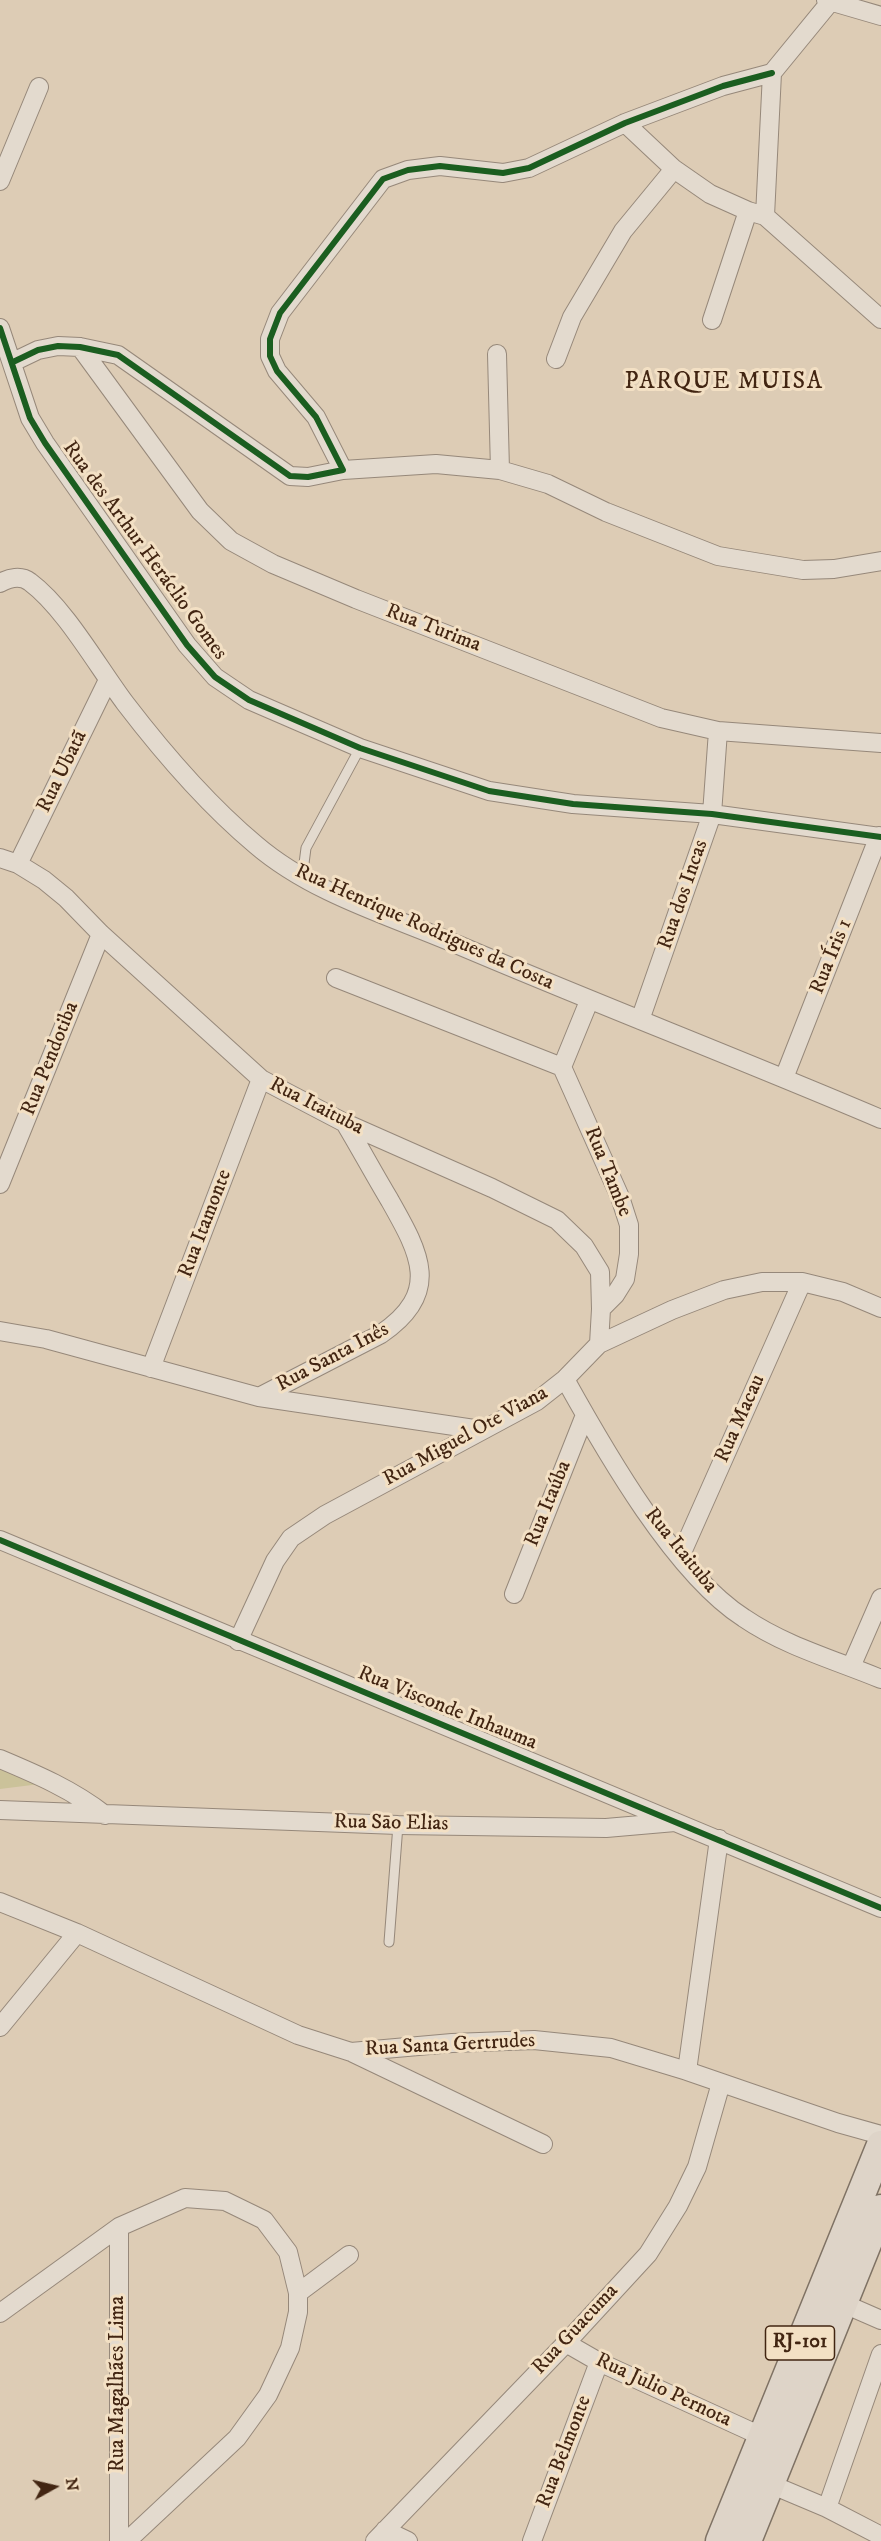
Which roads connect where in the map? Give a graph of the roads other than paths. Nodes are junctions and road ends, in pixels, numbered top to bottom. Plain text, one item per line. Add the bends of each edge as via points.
1 (829, 1) edge
2 (881, 16) edge
3 (772, 73) junction
4 (39, 87) dead end
5 (625, 123) junction
6 (674, 168) junction
7 (0, 181) edge
8 (757, 214) junction
9 (881, 319) edge
10 (712, 321) dead end
11 (0, 328) edge
12 (80, 347) junction
13 (497, 354) dead end
14 (556, 359) dead end
15 (12, 362) junction
16 (343, 470) junction
17 (500, 470) junction
18 (881, 561) edge
19 (0, 583) edge
20 (108, 680) junction
21 (718, 731) junction
22 (881, 743) edge
23 (360, 748) junction
24 (712, 814) junction
25 (880, 836) edge
26 (0, 858) edge
27 (18, 864) junction
28 (302, 879) junction
29 (101, 934) junction
30 (336, 978) dead end
31 (589, 1000) junction
32 (640, 1020) junction
33 (562, 1067) junction
34 (784, 1078) junction
35 (261, 1079) junction
36 (881, 1119) edge
37 (345, 1123) junction
38 (0, 1184) edge
39 (802, 1282) junction
40 (881, 1308) edge
41 (601, 1309) junction
42 (0, 1331) edge
43 (599, 1344) junction
44 (151, 1368) junction
45 (565, 1379) junction
46 (259, 1397) junction
47 (585, 1415) junction
48 (481, 1430) junction
49 (0, 1540) edge
50 (680, 1557) junction
51 (514, 1594) dead end
52 (881, 1598) edge
53 (238, 1641) junction
54 (851, 1667) junction
55 (881, 1679) edge
56 (0, 1760) edge
57 (0, 1810) edge
58 (105, 1815) junction
59 (676, 1822) junction
60 (398, 1825) junction
61 (719, 1839) junction
62 (0, 1902) edge
63 (881, 1908) edge
64 (77, 1933) junction
65 (389, 1942) dead end
66 (0, 2027) edge
67 (351, 2052) junction
68 (687, 2071) junction
69 (721, 2083) junction
70 (881, 2135) edge
71 (543, 2144) dead end
72 (881, 2145) edge
73 (881, 2209) edge
74 (119, 2227) junction
75 (349, 2255) dead end
76 (298, 2293) junction
77 (842, 2303) junction
78 (0, 2313) edge
79 (881, 2320) edge
80 (566, 2343) junction
81 (881, 2354) edge
82 (599, 2362) junction
83 (761, 2436) junction
84 (770, 2484) junction
85 (827, 2508) junction
86 (380, 2535) edge
87 (881, 2536) edge
88 (119, 2541) edge
89 (127, 2541) edge
90 (408, 2541) edge
91 (532, 2541) edge
92 (720, 2541) edge
93 (747, 2541) edge

1 - 2 street
1 - 3 street
3 - 5 street via 723,86
3 - 8 street
4 - 7 street
5 - 6 street
5 - 16 street via 529,168 503,173 440,166 408,170 383,179 280,314 270,339 270,356 277,371 316,417
6 - 8 street via 710,194
6 - 14 street via 622,231 572,317
8 - 9 street
8 - 10 street
11 - 15 street, Rua des Arthur Heráclio Gomes
12 - 15 street via 38,350
12 - 16 street via 118,355 290,476 308,477
12 - 21 street, Rua Turima via 200,511 231,541 273,564 356,599 661,718
13 - 17 street
15 - 23 street, Rua des Arthur Heráclio Gomes via 30,418 45,443 187,645 215,677 249,700
16 - 17 street via 436,464
17 - 18 street via 548,484 606,512 718,556 802,570
19 - 20 street, Rua Henrique Rodrigues da Costa via 10,578 27,579 49,599
20 - 27 street, Rua Ubatã
20 - 28 street, Rua Henrique Rodrigues da Costa via 208,801 256,846
21 - 22 street, Rua Turima
21 - 24 street, Rua dos Incas
23 - 24 street, Rua des Arthur Heráclio Gomes via 489,791 573,804
23 - 28 lane via 306,848
24 - 25 street, Rua des Arthur Heráclio Gomes
24 - 32 street, Rua dos Incas
25 - 34 street, Rua Íris 1
26 - 27 street, Rua Itaituba
27 - 29 street, Rua Itaituba via 66,898
28 - 31 street, Rua Henrique Rodrigues da Costa
29 - 35 street, Rua Itaituba
29 - 38 street, Rua Pendotiba
30 - 33 street
31 - 32 street, Rua Henrique Rodrigues da Costa
31 - 33 street
32 - 34 street, Rua Henrique Rodrigues da Costa
33 - 41 street, Rua Tambe via 629,1225 625,1279
34 - 36 street, Rua Henrique Rodrigues da Costa
35 - 37 street, Rua Itaituba
35 - 44 street, Rua Itamonte
37 - 41 street, Rua Itaituba via 557,1220 584,1246 600,1272
37 - 46 street, Rua Santa Inês via 411,1238 419,1260 420,1283 413,1305 399,1322
39 - 40 street, Rua Miguel Ote Viana via 843,1292
39 - 43 street, Rua Miguel Ote Viana via 762,1282 724,1290
39 - 50 street, Rua Macau
41 - 43 street, Rua Itaituba
42 - 44 street via 46,1339
43 - 45 street, Rua Miguel Ote Viana
44 - 46 street
45 - 47 street, Rua Itaituba
45 - 48 street, Rua Miguel Ote Viana via 537,1401
46 - 48 street
47 - 50 street, Rua Itaituba
47 - 51 street, Rua Itaúba
48 - 53 street, Rua Miguel Ote Viana via 325,1515 291,1538 275,1561
49 - 53 street, Rua Visconde Inhauma
50 - 54 street, Rua Itaituba via 711,1592 742,1618 783,1640
52 - 54 street
53 - 59 street, Rua Visconde Inhauma
54 - 55 street, Rua Itaituba
56 - 58 street via 81,1796
57 - 58 street, Rua Sāo Elias
58 - 60 street, Rua Sāo Elias
59 - 60 street, Rua Sāo Elias via 606,1828
59 - 61 street, Rua Visconde Inhauma
60 - 65 lane
61 - 63 street, Rua Visconde Inhauma
61 - 68 street
62 - 64 street, Rua Santa Gertrudes
64 - 66 street
64 - 67 street, Rua Santa Gertrudes via 298,2035
67 - 68 street, Rua Santa Gertrudes via 534,2040 611,2048
67 - 71 street
68 - 69 street, Rua Santa Gertrudes
69 - 70 street, Rua Santa Gertrudes
69 - 80 street, Rua Guacuma via 697,2167 678,2206 648,2254
72 - 83 main road, RJ-101
73 - 77 main road, RJ-101
74 - 76 street via 185,2198 225,2201 264,2220 288,2252
74 - 78 street
74 - 88 street, Rua Magalhães Lima
75 - 76 street
76 - 89 street via 290,2348 268,2396 237,2438
77 - 79 street
77 - 84 main road, RJ-101
80 - 82 street, Rua Julio Pernota
80 - 86 street, Rua Guacuma
81 - 85 street
82 - 83 street, Rua Julio Pernota
82 - 91 street, Rua Belmonte
83 - 92 main road, RJ-101
84 - 85 street
84 - 93 main road, RJ-101
85 - 87 street
86 - 90 street

